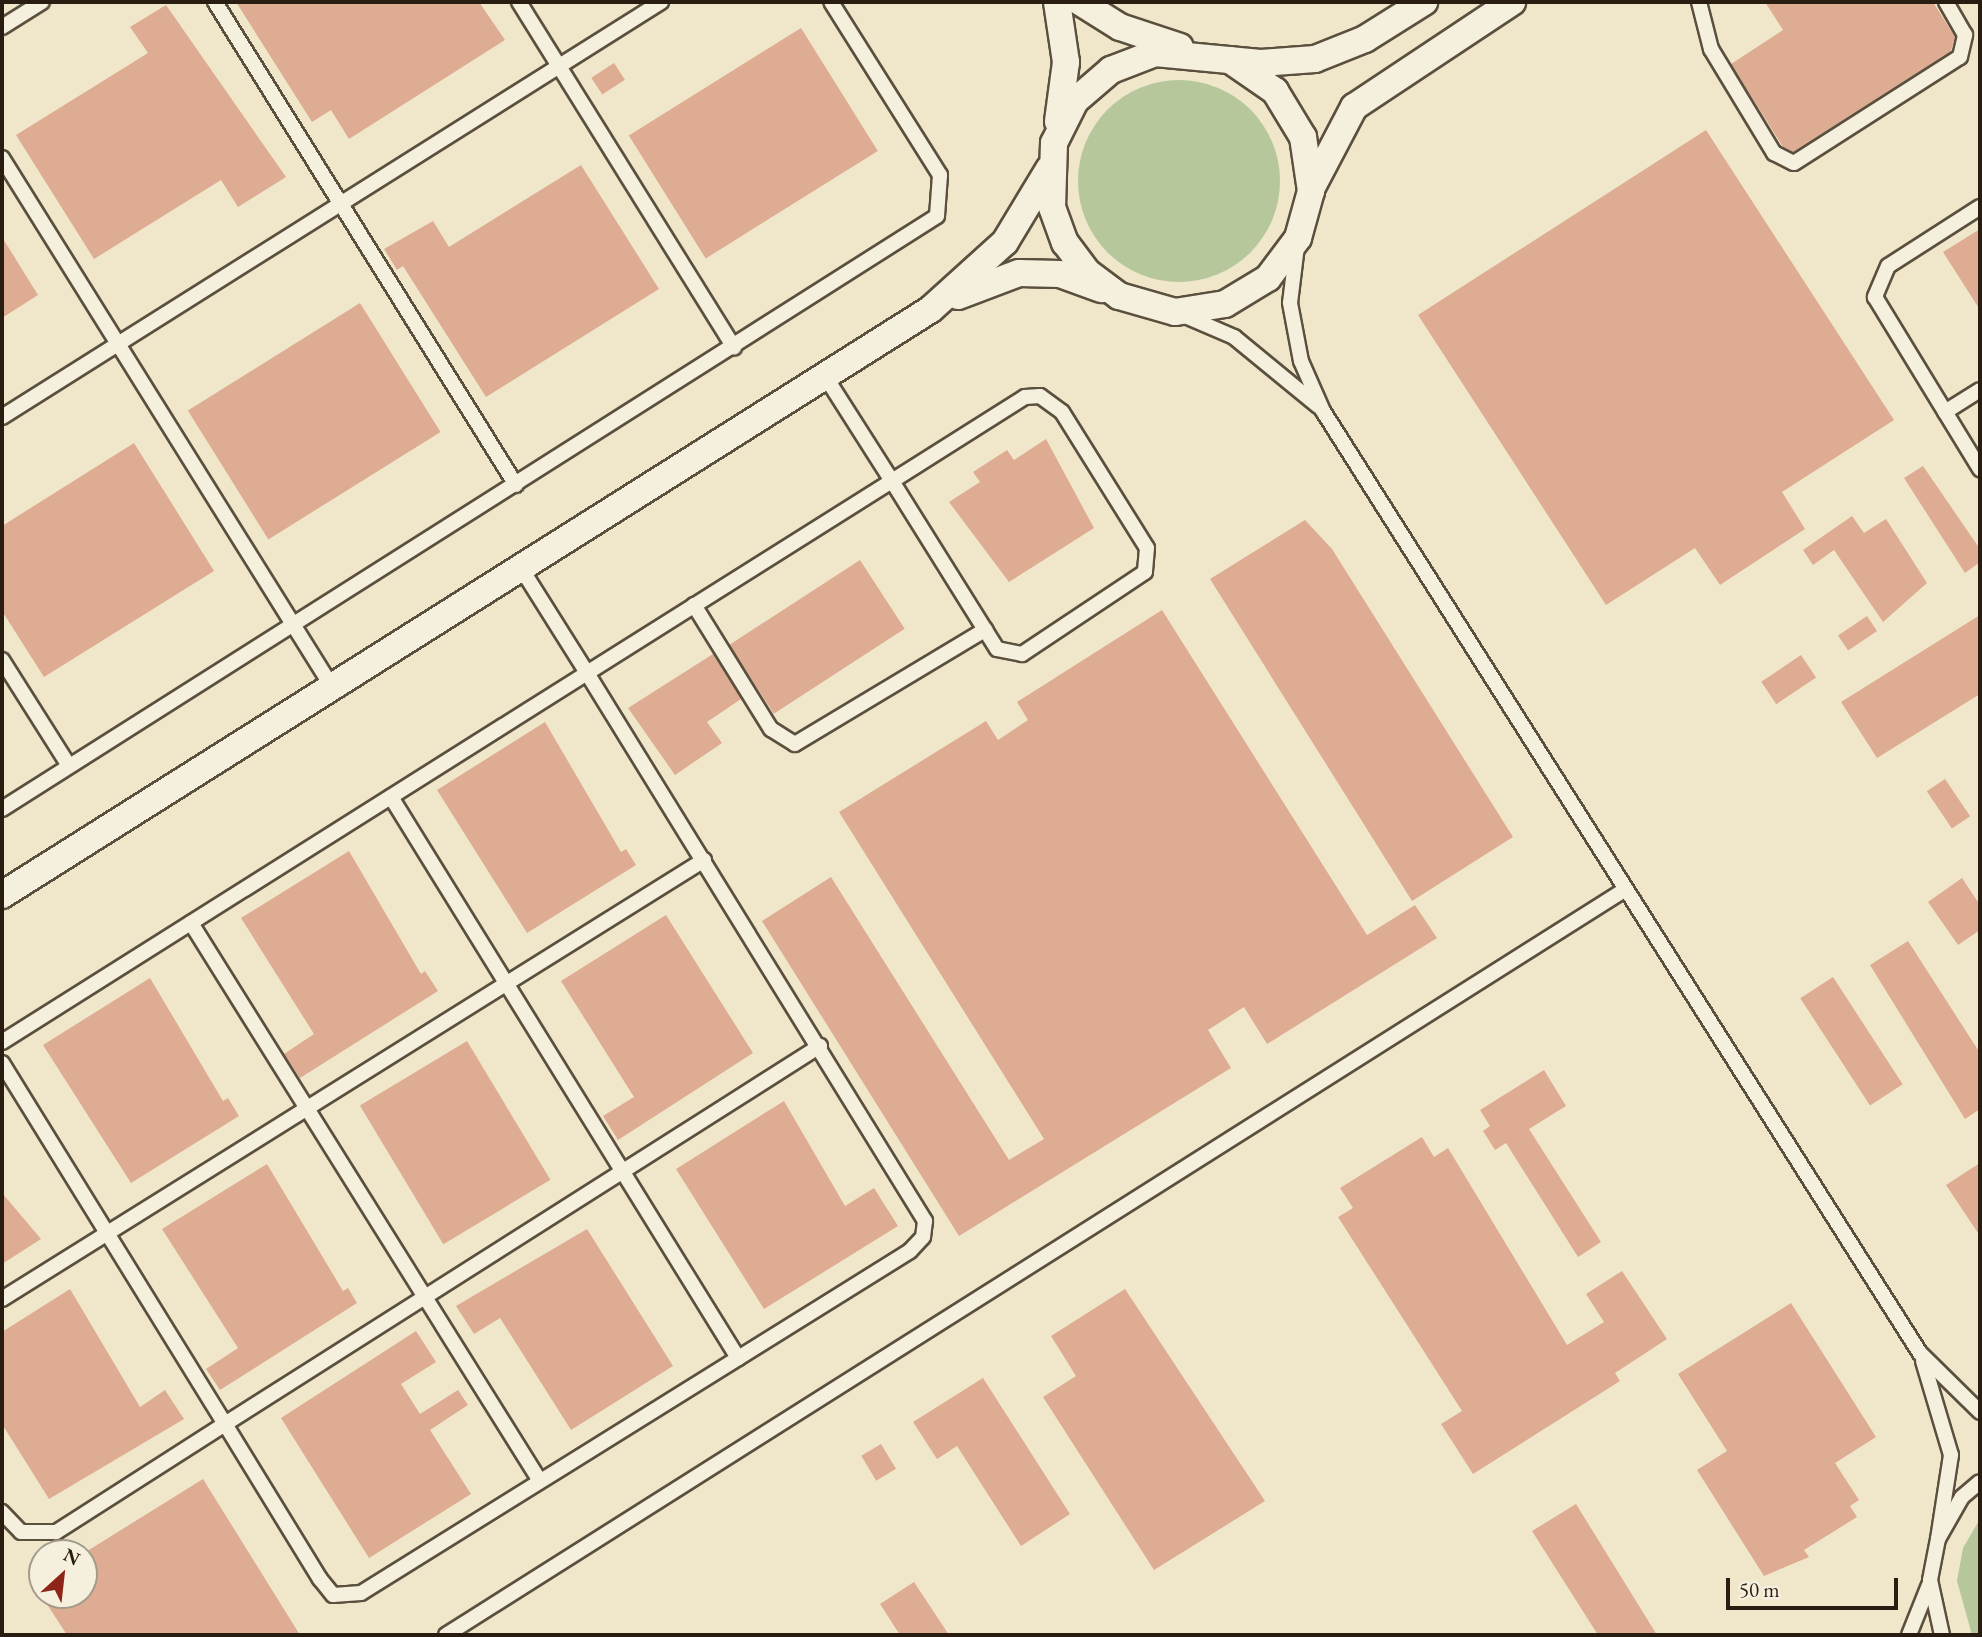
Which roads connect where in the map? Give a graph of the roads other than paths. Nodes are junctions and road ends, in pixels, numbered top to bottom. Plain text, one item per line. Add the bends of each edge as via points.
1 (42, 2) edge
2 (215, 2) edge
3 (519, 2) edge
4 (661, 2) edge
5 (831, 2) edge
6 (1057, 2) edge
7 (1080, 2) edge
8 (1424, 2) edge
9 (1512, 2) edge
10 (1699, 2) edge
11 (1946, 2) edge
12 (2, 27) edge
13 (1202, 52) junction
14 (1230, 60) junction
15 (559, 66) junction
16 (1052, 156) junction
17 (2, 158) edge
18 (1311, 191) junction
19 (341, 204) junction
20 (1980, 207) edge
21 (1298, 238) junction
22 (1119, 296) junction
23 (931, 309) junction
24 (1175, 312) junction
25 (117, 344) junction
26 (734, 348) junction
27 (825, 376) junction
28 (1980, 390) edge
29 (1323, 411) junction
30 (1945, 412) junction
31 (2, 417) edge
32 (1980, 469) edge
33 (892, 481) junction
34 (516, 485) junction
35 (522, 568) junction
36 (694, 606) junction
37 (293, 625) junction
38 (985, 630) junction
39 (2, 660) edge
40 (587, 673) junction
41 (332, 687) junction
42 (69, 766) junction
43 (391, 797) junction
44 (2, 808) edge
45 (704, 860) junction
46 (1623, 891) junction
47 (2, 895) edge
48 (191, 923) junction
49 (506, 984) junction
50 (2, 1042) edge
51 (821, 1045) junction
52 (2, 1063) edge
53 (307, 1108) junction
54 (622, 1172) junction
55 (107, 1233) junction
56 (425, 1297) junction
57 (2, 1299) edge
58 (1920, 1353) junction
59 (738, 1358) junction
60 (1980, 1412) edge
61 (225, 1424) junction
62 (540, 1482) junction
63 (1980, 1482) edge
64 (2, 1512) edge
65 (1938, 1539) junction
66 (1930, 1580) junction
67 (446, 1635) edge
68 (1909, 1635) edge
69 (1942, 1635) edge

1 - 12 lane
2 - 19 lane
3 - 15 lane
4 - 15 lane
5 - 26 lane via 940,175 942,198 937,216
6 - 16 street via 1066,62
7 - 13 street via 1119,27
8 - 14 street via 1366,39 1315,59
9 - 18 street via 1354,107
10 - 11 lane via 1710,49 1774,153 1794,163 1960,57 1965,35
13 - 14 street
13 - 16 street via 1155,52 1111,70 1076,101
14 - 18 street via 1275,91 1303,137
15 - 19 lane
15 - 26 lane
16 - 22 street via 1052,207 1065,243 1088,273
16 - 23 street via 1005,242
17 - 25 lane
18 - 21 street
19 - 25 lane
19 - 34 lane
20 - 30 lane via 1888,266 1875,297
21 - 24 street via 1268,278 1247,291 1225,304
21 - 29 lane via 1290,303 1301,361
22 - 23 street via 1060,274 1019,273
22 - 24 street
23 - 27 street
24 - 29 lane via 1234,337
25 - 31 lane
25 - 37 lane
26 - 34 lane
27 - 33 lane
27 - 35 street
28 - 30 lane
29 - 46 lane
30 - 32 lane
33 - 36 lane
33 - 38 lane
33 - 38 lane via 1025,397 1040,396 1062,412 1147,548 1149,562 1138,581 1022,654 997,649
34 - 37 lane
35 - 40 lane
35 - 41 street
36 - 38 lane via 771,729 796,744
36 - 40 lane
37 - 41 lane
37 - 42 lane
39 - 42 lane
40 - 43 lane
40 - 45 lane
41 - 47 street
42 - 44 lane
43 - 48 lane
43 - 49 lane
45 - 49 lane
45 - 51 lane
46 - 58 lane
46 - 67 lane
48 - 50 lane
48 - 53 lane
49 - 53 lane
49 - 54 lane
51 - 54 lane
51 - 59 lane via 922,1208 923,1237
52 - 55 lane
53 - 55 lane
53 - 56 lane
54 - 56 lane
54 - 59 lane
55 - 57 lane
55 - 61 lane
56 - 61 lane
56 - 62 lane
58 - 60 lane
58 - 65 lane via 1951,1455
59 - 62 lane
61 - 62 lane via 333,1595 361,1593
61 - 64 lane via 56,1532 21,1532
63 - 65 lane via 1962,1497
65 - 66 lane
66 - 68 lane
66 - 69 lane

